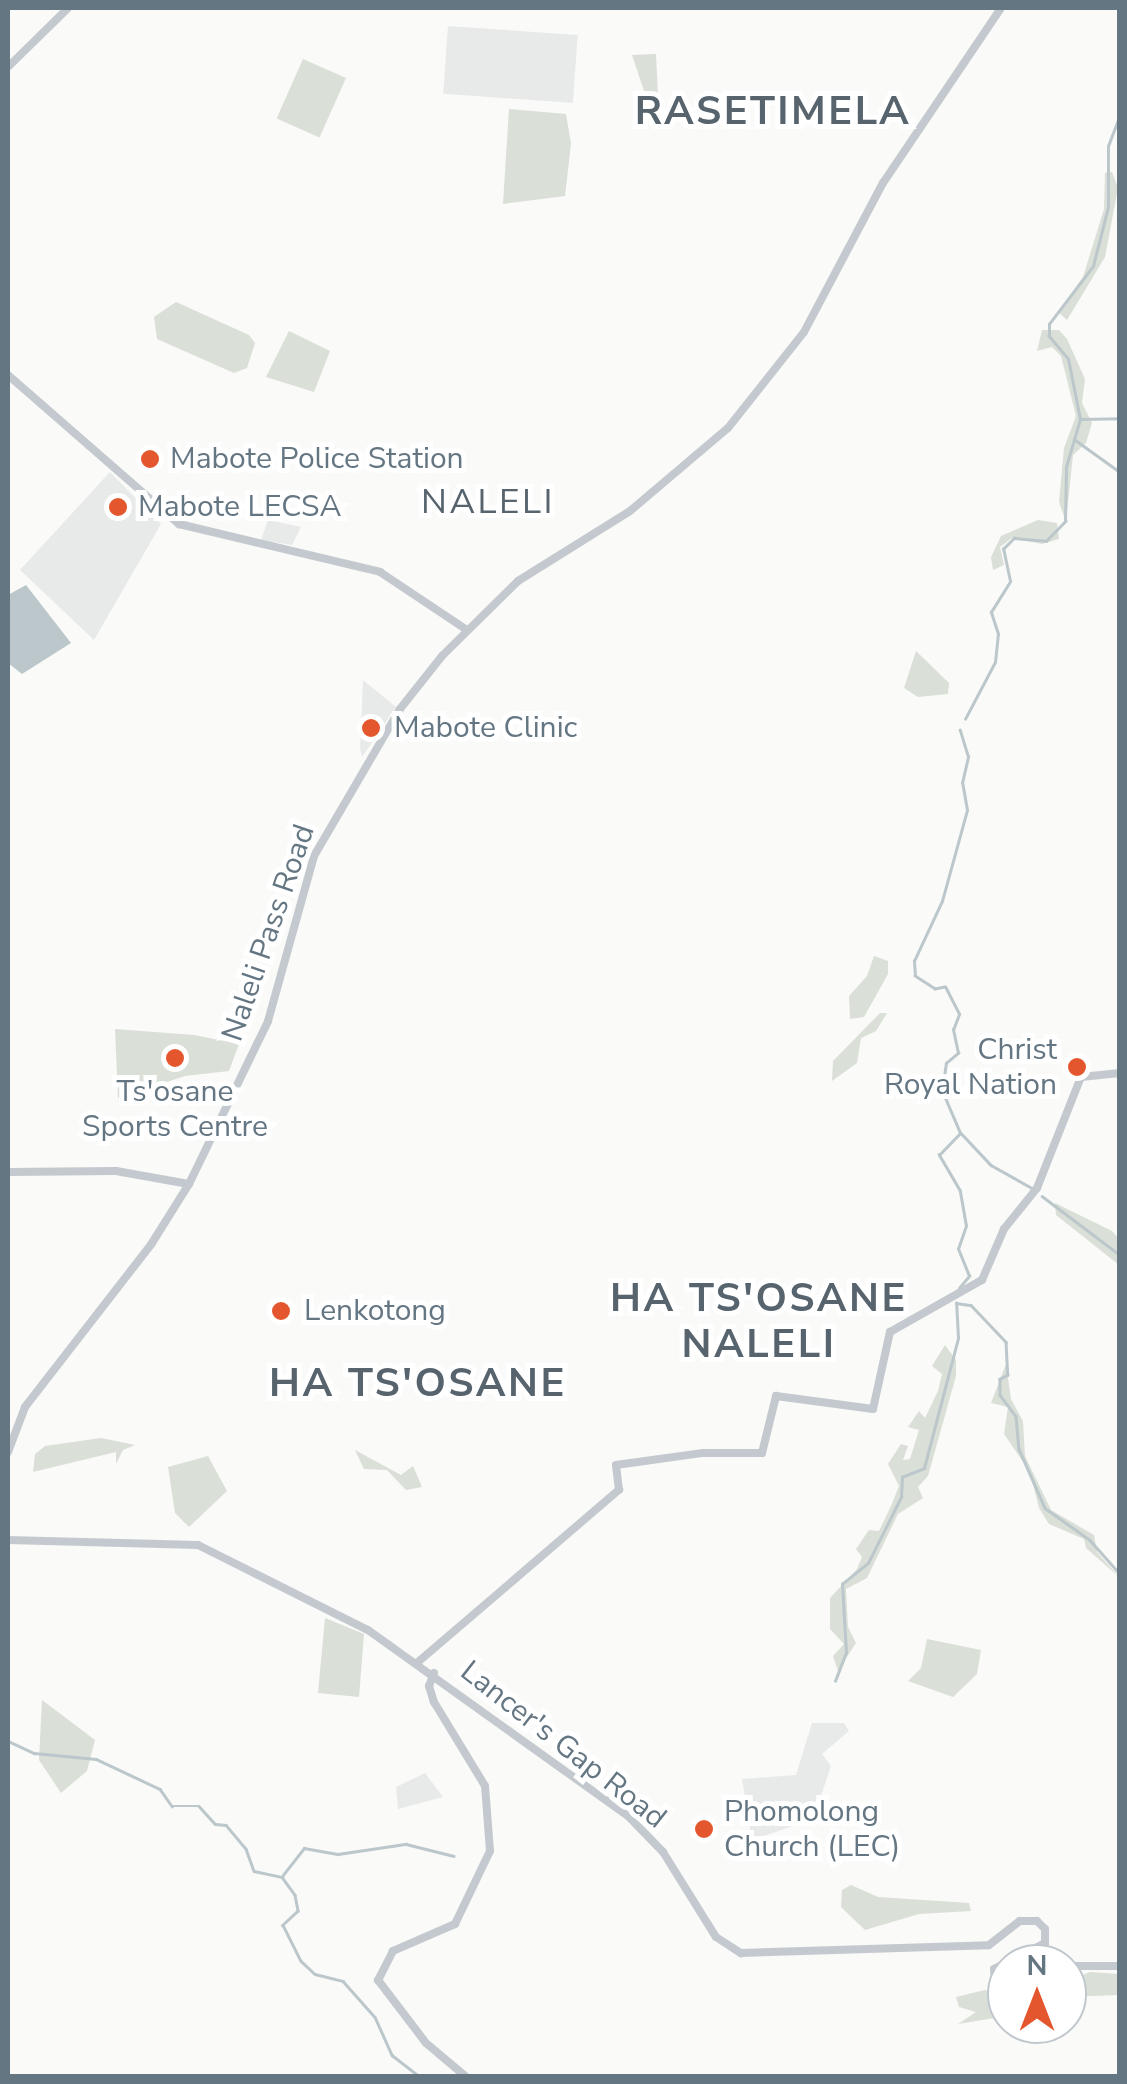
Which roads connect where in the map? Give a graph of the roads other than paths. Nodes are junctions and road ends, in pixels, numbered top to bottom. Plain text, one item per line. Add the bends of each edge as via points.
1 (68, 8) edge
2 (1001, 8) edge
3 (8, 67) edge
4 (8, 375) edge
5 (467, 630) junction
6 (1120, 1073) edge
7 (8, 1172) edge
8 (189, 1184) junction
9 (8, 1452) edge
10 (8, 1540) edge
11 (418, 1662) junction
12 (431, 1671) junction
13 (990, 1944) edge
14 (1043, 1944) edge
15 (987, 1945) edge
16 (1087, 1966) edge
17 (1120, 1966) edge
18 (465, 2076) edge

1 - 3 main road
2 - 5 main road, Naleli Pass Road via 897,162 804,332 721,436 630,510 542,563
4 - 5 main road via 179,524 380,572
5 - 8 main road, Naleli Pass Road via 400,709 333,817 314,856 268,1021
6 - 11 main road via 1081,1077 1037,1188 1004,1228 982,1280 890,1332 873,1409 776,1396 762,1453 616,1465 619,1490
7 - 8 main road via 116,1171
8 - 9 main road, Naleli Pass Road via 152,1243 24,1408
10 - 11 main road via 209,1549
11 - 12 main road
12 - 15 main road, Lancer's Gap Road via 629,1817 663,1852 727,1947 755,1955
12 - 18 main road via 434,1702 485,1786 490,1851 455,1924 396,1950 378,1980 426,2043
13 - 14 main road, Lancer's Gap Road via 1020,1921 1037,1921 1045,1929
16 - 17 main road

